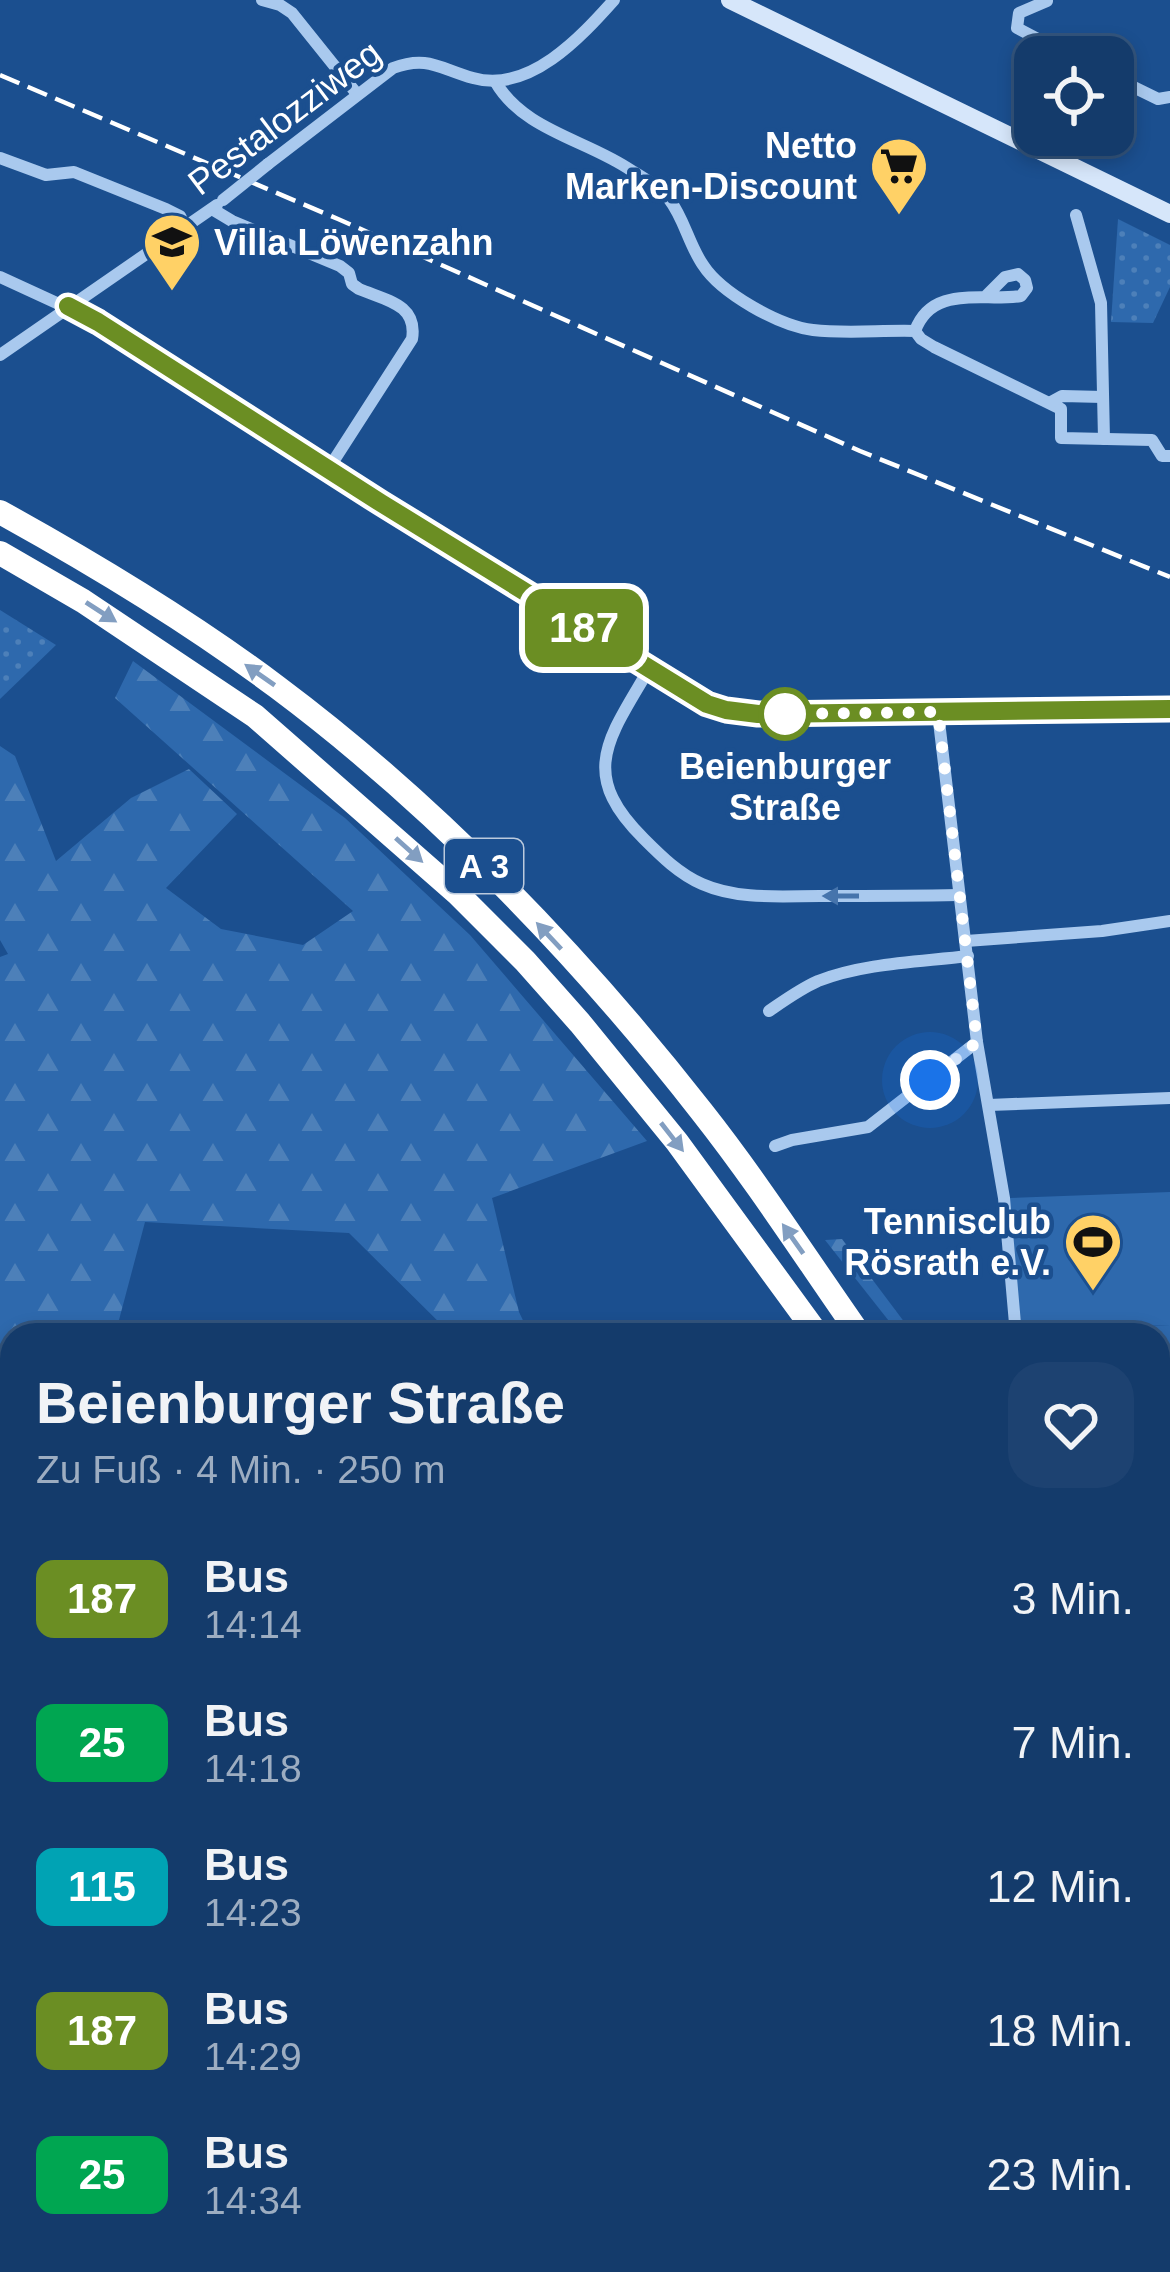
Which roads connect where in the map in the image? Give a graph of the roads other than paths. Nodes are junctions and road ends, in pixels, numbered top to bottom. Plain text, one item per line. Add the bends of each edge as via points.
1 (262, 0) edge
2 (614, 0) edge
3 (730, 0) edge
4 (1047, 1) edge
5 (1032, 36) edge
6 (495, 81) junction
7 (1134, 87) edge
8 (357, 94) junction
9 (1170, 97) edge
10 (0, 158) edge
11 (217, 205) junction
12 (1170, 214) edge
13 (1076, 215) dead end
14 (187, 228) junction
15 (0, 277) edge
16 (986, 296) dead end
17 (68, 306) junction
18 (915, 331) junction
19 (0, 355) edge
20 (1103, 397) junction
21 (1051, 402) junction
22 (1104, 439) junction
23 (1170, 456) edge
24 (329, 468) junction
25 (0, 512) edge
26 (0, 553) edge
27 (649, 669) junction
28 (1170, 709) edge
29 (938, 712) junction
30 (958, 895) junction
31 (1170, 921) edge
32 (967, 949) junction
33 (769, 1011) dead end
34 (977, 1042) junction
35 (1170, 1098) edge
36 (989, 1105) junction
37 (776, 1146) dead end
38 (809, 1323) edge
39 (852, 1323) edge
40 (1015, 1323) edge

1 - 8 street via 292,14
2 - 6 street via 549,61
3 - 12 main road
4 - 5 street via 1019,13 1017,28
6 - 8 street, Pestalozziweg via 412,61
6 - 18 street via 533,120 669,198 710,275 748,304 813,330
7 - 9 street
8 - 11 street, Pestalozziweg, bridge
10 - 14 street via 46,175 74,172 166,209
11 - 14 street, Pestalozziweg
11 - 24 street via 232,220 340,266 352,284 414,322 412,338
13 - 20 street via 1101,303
14 - 17 street, Pestalozziweg
15 - 17 street
16 - 18 street via 935,304
17 - 19 street, Pestalozziweg
17 - 24 street
18 - 21 street
20 - 21 street
20 - 22 street
21 - 22 street via 1061,409 1061,438
22 - 23 street via 1152,440
24 - 27 street
39 -> 25 highway, A 3 via 703,1113 483,866 279,688 98,566
26 -> 38 highway, A 3 via 255,716 458,894 580,1023
27 - 29 street via 707,704 742,713
30 -> 27 street via 761,896 683,874 623,818 606,784 615,728
28 - 29 street
29 - 30 street
30 - 32 street
31 - 32 street
32 - 33 street via 820,980
32 - 34 street
34 - 36 street
34 - 37 street via 868,1127
35 - 36 street
36 - 40 street

